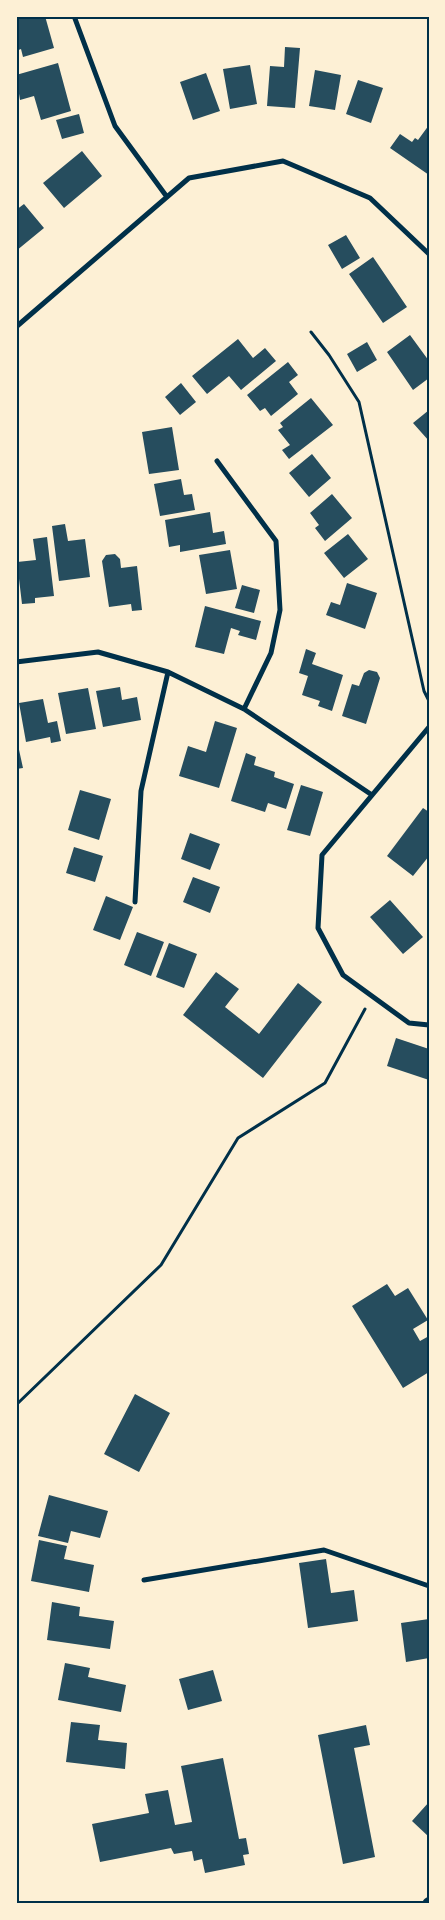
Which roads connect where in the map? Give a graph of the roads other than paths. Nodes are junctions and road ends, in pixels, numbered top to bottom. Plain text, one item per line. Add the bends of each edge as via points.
1 (74, 16) edge
2 (166, 198) junction
3 (429, 254) edge
4 (16, 327) edge
5 (217, 461) dead end
6 (16, 662) edge
7 (168, 672) junction
8 (244, 709) junction
9 (429, 726) edge
10 (372, 795) junction
11 (135, 902) dead end
12 (429, 1025) edge
13 (144, 1580) dead end
14 (429, 1586) edge

1 - 2 street via 115,126
2 - 3 street via 189,178 283,162 370,198
2 - 4 street
5 - 8 street via 276,541 280,610 271,653
6 - 7 street via 98,652
7 - 8 street
7 - 11 street via 141,791
8 - 10 street
9 - 10 street
10 - 12 street via 322,855 318,928 342,975 409,1023
13 - 14 street via 324,1550

